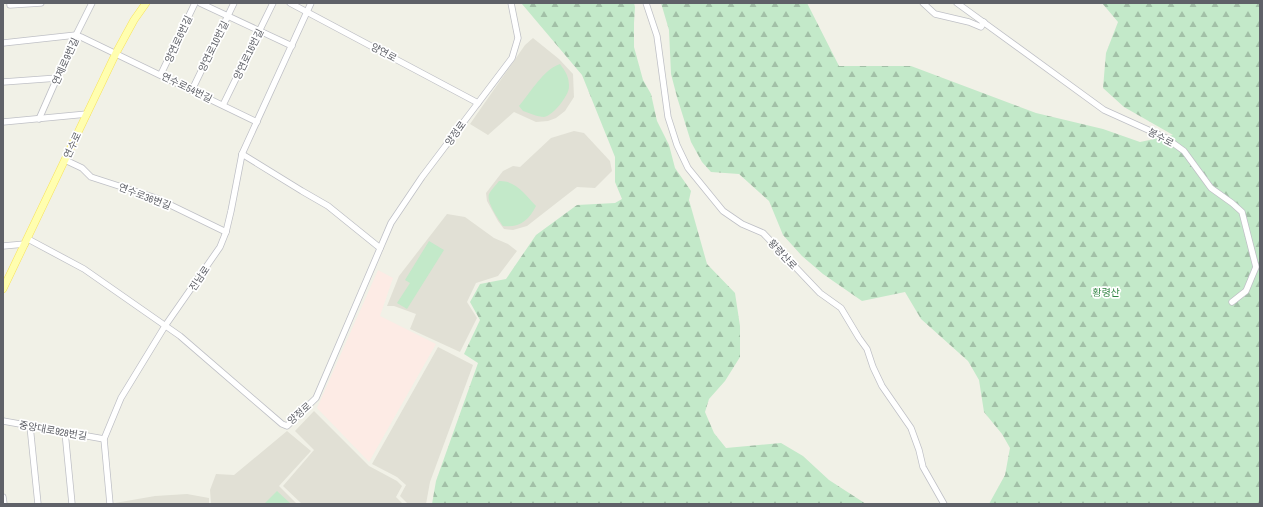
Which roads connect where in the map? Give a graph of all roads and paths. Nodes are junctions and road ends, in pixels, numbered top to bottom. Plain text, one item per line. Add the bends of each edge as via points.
1 (10, 3) edge
2 (41, 3) edge
3 (92, 3) edge
4 (146, 3) edge
5 (195, 3) edge
6 (200, 3) edge
7 (234, 3) edge
8 (273, 3) edge
9 (290, 3) edge
10 (311, 3) edge
11 (511, 3) edge
12 (646, 3) edge
13 (922, 3) edge
14 (957, 3) edge
15 (308, 12) junction
16 (228, 15) junction
17 (984, 22) junction
18 (259, 31) junction
19 (76, 36) junction
20 (3, 43) edge
21 (292, 46) junction
22 (116, 53) junction
23 (161, 74) junction
24 (58, 78) junction
25 (3, 82) edge
26 (192, 90) junction
27 (478, 103) junction
28 (223, 105) junction
29 (87, 114) junction
30 (39, 119) junction
31 (3, 122) edge
32 (257, 122) junction
33 (242, 154) junction
34 (65, 160) junction
35 (226, 232) junction
36 (26, 241) junction
37 (3, 246) edge
38 (380, 248) junction
39 (3, 289) edge
40 (1232, 302) dead end
41 (165, 326) junction
42 (3, 422) edge
43 (30, 426) junction
44 (65, 432) junction
45 (104, 439) junction
46 (3, 497) edge
47 (4, 504) edge
48 (38, 504) edge
49 (72, 504) edge
50 (110, 504) edge
51 (944, 504) edge

1 - 2 street via 10,6
3 - 19 street, 연제로9번길
4 - 22 main road, 연수로
5 - 23 street, 양연로6번길
6 - 16 street
7 - 16 street, 양연로10번길
8 - 18 street, 양연로16번길
9 - 15 street, 양연로
10 - 15 street, 진남로
11 - 27 street, 양정로 via 518,38 512,58
12 - 51 street, 황령산로 via 657,36 668,117 688,168 723,211 742,224 763,233 820,293 841,308 867,349 882,386 911,428 923,467
13 - 17 street via 935,14 981,27
14 - 17 street, 봉수로
15 - 21 street, 진남로
15 - 27 street, 양연로
16 - 18 street
16 - 26 street, 양연로10번길
17 - 40 street, 봉수로 via 1104,110 1166,138 1184,151 1211,188 1242,212 1256,267 1246,291
18 - 21 street
18 - 28 street, 양연로16번길
19 - 20 street
19 - 22 street, 연수로54번길
19 - 24 street, 연제로9번길
21 - 32 street, 진남로
22 - 23 street, 연수로54번길
22 - 29 main road, 연수로
23 - 26 street, 연수로54번길
24 - 25 street
24 - 30 street, 연제로9번길
26 - 28 street, 연수로54번길
27 - 38 street, 양정로 via 422,177 391,223
28 - 32 street, 연수로54번길
29 - 30 street
29 - 34 main road, 연수로
30 - 31 street
32 - 33 street, 진남로
33 - 35 street, 진남로
33 - 38 street via 328,206
34 - 35 street, 연수로36번길 via 82,168 91,176 156,198
34 - 36 main road, 연수로
35 - 41 street, 진남로 via 220,247
36 - 37 street
36 - 39 main road, 연수로
36 - 41 street, 양정로 via 84,269
38 - 41 street, 양정로 via 316,398 287,426
41 - 45 street, 진남로 via 121,398
42 - 43 street, 중앙대로928번길
43 - 44 street, 중앙대로928번길
43 - 48 street
44 - 45 street, 중앙대로928번길
44 - 49 street
45 - 50 street, 진남로
46 - 47 street

